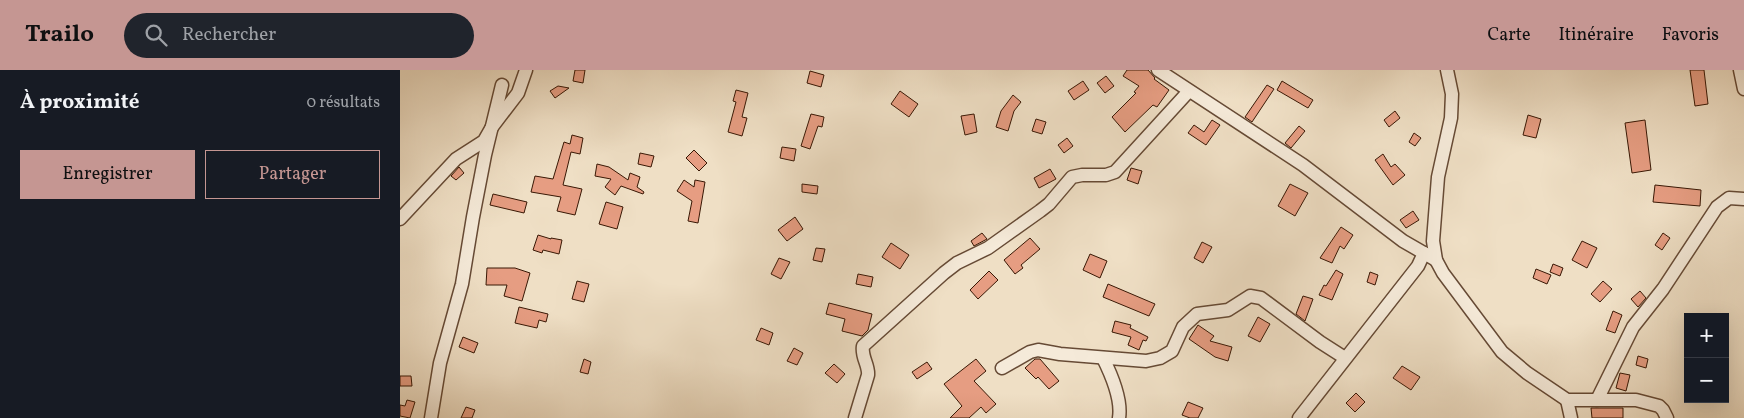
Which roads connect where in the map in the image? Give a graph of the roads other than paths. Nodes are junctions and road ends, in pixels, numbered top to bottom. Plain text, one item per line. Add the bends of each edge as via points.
1 (526, 70) edge
2 (1158, 70) edge
3 (1447, 70) edge
4 (1740, 70) edge
5 (502, 85) dead end
6 (1744, 89) edge
7 (1189, 91) junction
8 (492, 127) junction
9 (1744, 199) edge
10 (400, 219) edge
11 (1424, 253) junction
12 (1436, 260) junction
13 (1103, 358) junction
14 (1345, 358) junction
15 (1002, 368) dead end
16 (1567, 400) junction
17 (1597, 400) junction
18 (431, 418) edge
19 (855, 418) edge
20 (1119, 418) edge
21 (1298, 418) edge
22 (1571, 418) edge
23 (1667, 418) edge

1 - 8 street via 518,93
2 - 7 street
3 - 12 street via 1452,107 1438,177 1432,241
4 - 6 street
5 - 8 street
7 - 11 street via 1303,165 1403,241
7 - 19 street via 1115,172 1072,177 1049,204 988,248 957,263 863,346 868,375
8 - 10 street via 484,141 456,159
8 - 18 street via 462,284 440,363
9 - 17 street via 1729,198 1717,207 1663,289 1633,327
11 - 12 street
11 - 14 street via 1418,266
12 - 16 street via 1458,296 1502,352 1527,374
13 - 14 street via 1146,361 1160,358 1172,350 1183,327 1197,314 1228,310 1250,296 1261,298
13 - 15 street via 1038,350
13 - 20 street via 1116,394
14 - 21 street
16 - 17 street
16 - 22 street
17 - 23 street via 1636,400 1652,404 1664,410

